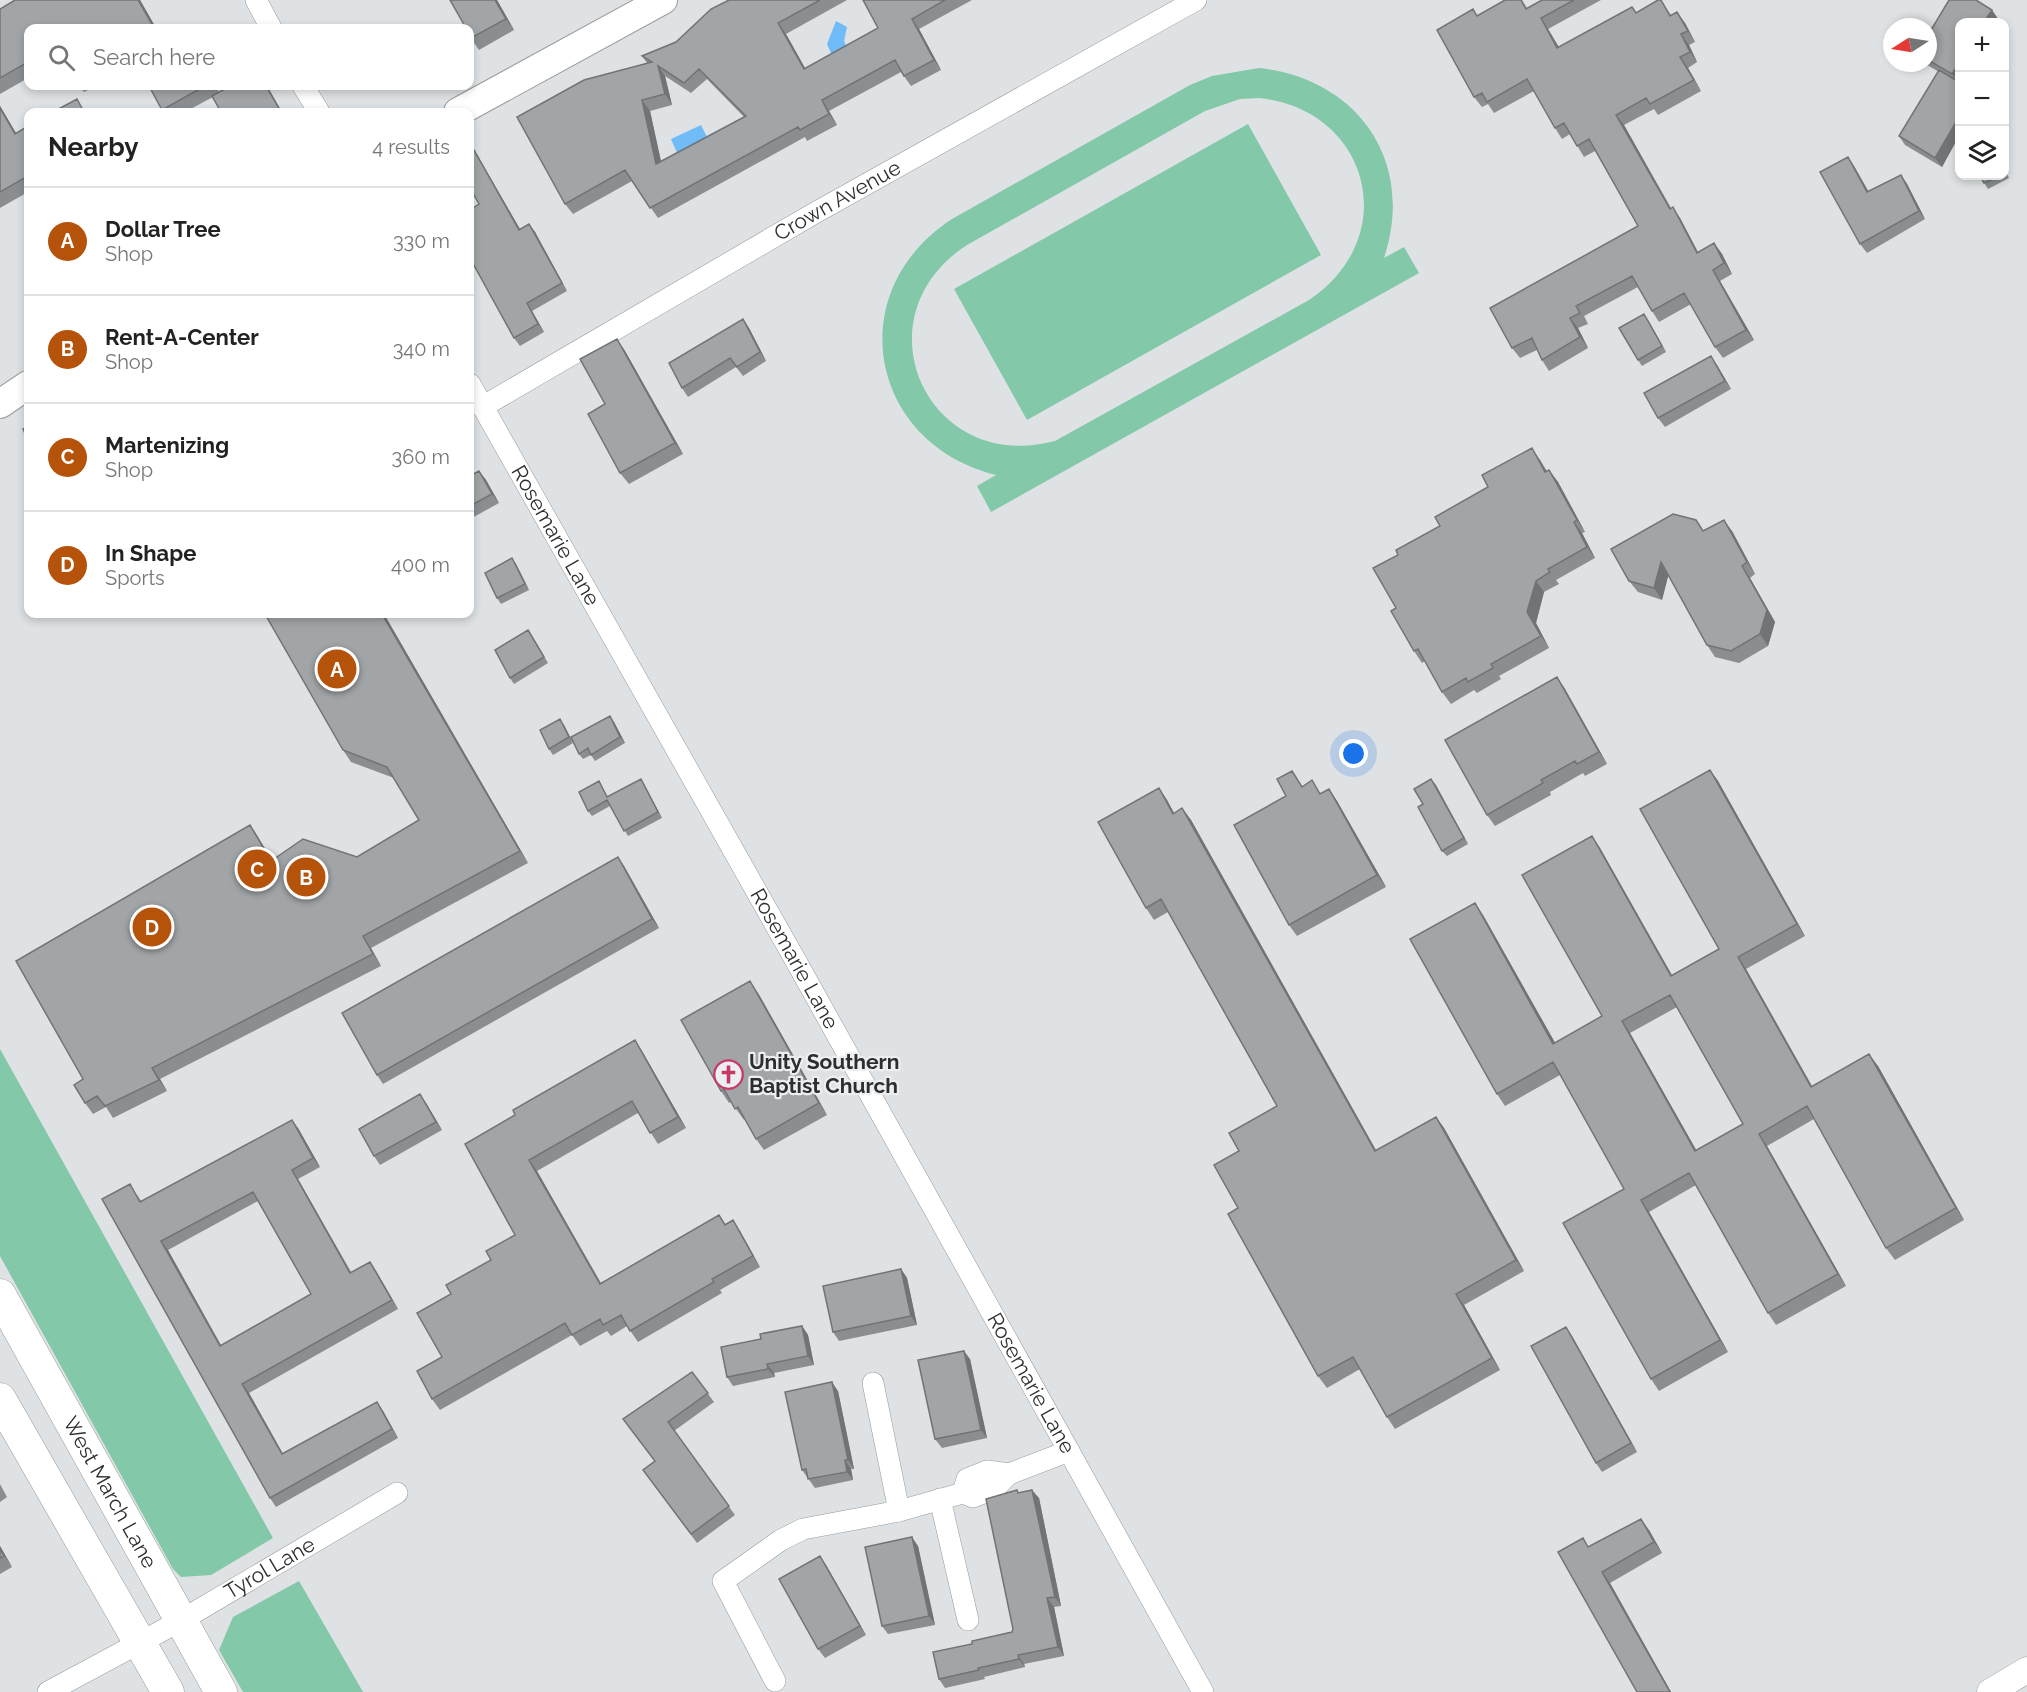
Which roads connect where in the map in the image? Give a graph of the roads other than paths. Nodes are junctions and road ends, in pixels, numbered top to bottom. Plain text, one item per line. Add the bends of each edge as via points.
1 (256, 0) edge
2 (663, 0) edge
3 (1196, 0) edge
4 (269, 24) edge
5 (305, 90) edge
6 (317, 108) edge
7 (465, 108) edge
8 (24, 388) edge
9 (474, 392) edge
10 (0, 404) edge
11 (482, 407) junction
12 (0, 1295) edge
13 (873, 1383) dead end
14 (0, 1399) edge
15 (1069, 1451) junction
16 (397, 1493) dead end
17 (940, 1499) junction
18 (899, 1511) junction
19 (968, 1620) dead end
20 (180, 1621) junction
21 (140, 1643) junction
22 (2027, 1670) edge
23 (775, 1681) dead end
24 (1994, 1691) edge
25 (48, 1692) edge
26 (168, 1692) edge
27 (221, 1692) edge
28 (1203, 1692) edge

1 - 4 street
2 - 7 main road
3 - 11 street, Crown Avenue via 813,214
5 - 6 street
8 - 10 main road
9 - 11 street, Rosemarie Lane
11 - 15 street, Rosemarie Lane
12 - 20 main road, West March Lane
13 - 18 street
14 - 21 main road
15 - 17 street via 1009,1474 994,1489 973,1497 963,1493
15 - 28 street, Rosemarie Lane
16 - 20 street, Tyrol Lane
17 - 18 street
17 - 19 street
18 - 23 street via 803,1529 723,1581
20 - 21 street, Tyrol Lane
20 - 27 main road, West March Lane
21 - 25 street, Tyrol Lane
21 - 26 main road
22 - 24 street

